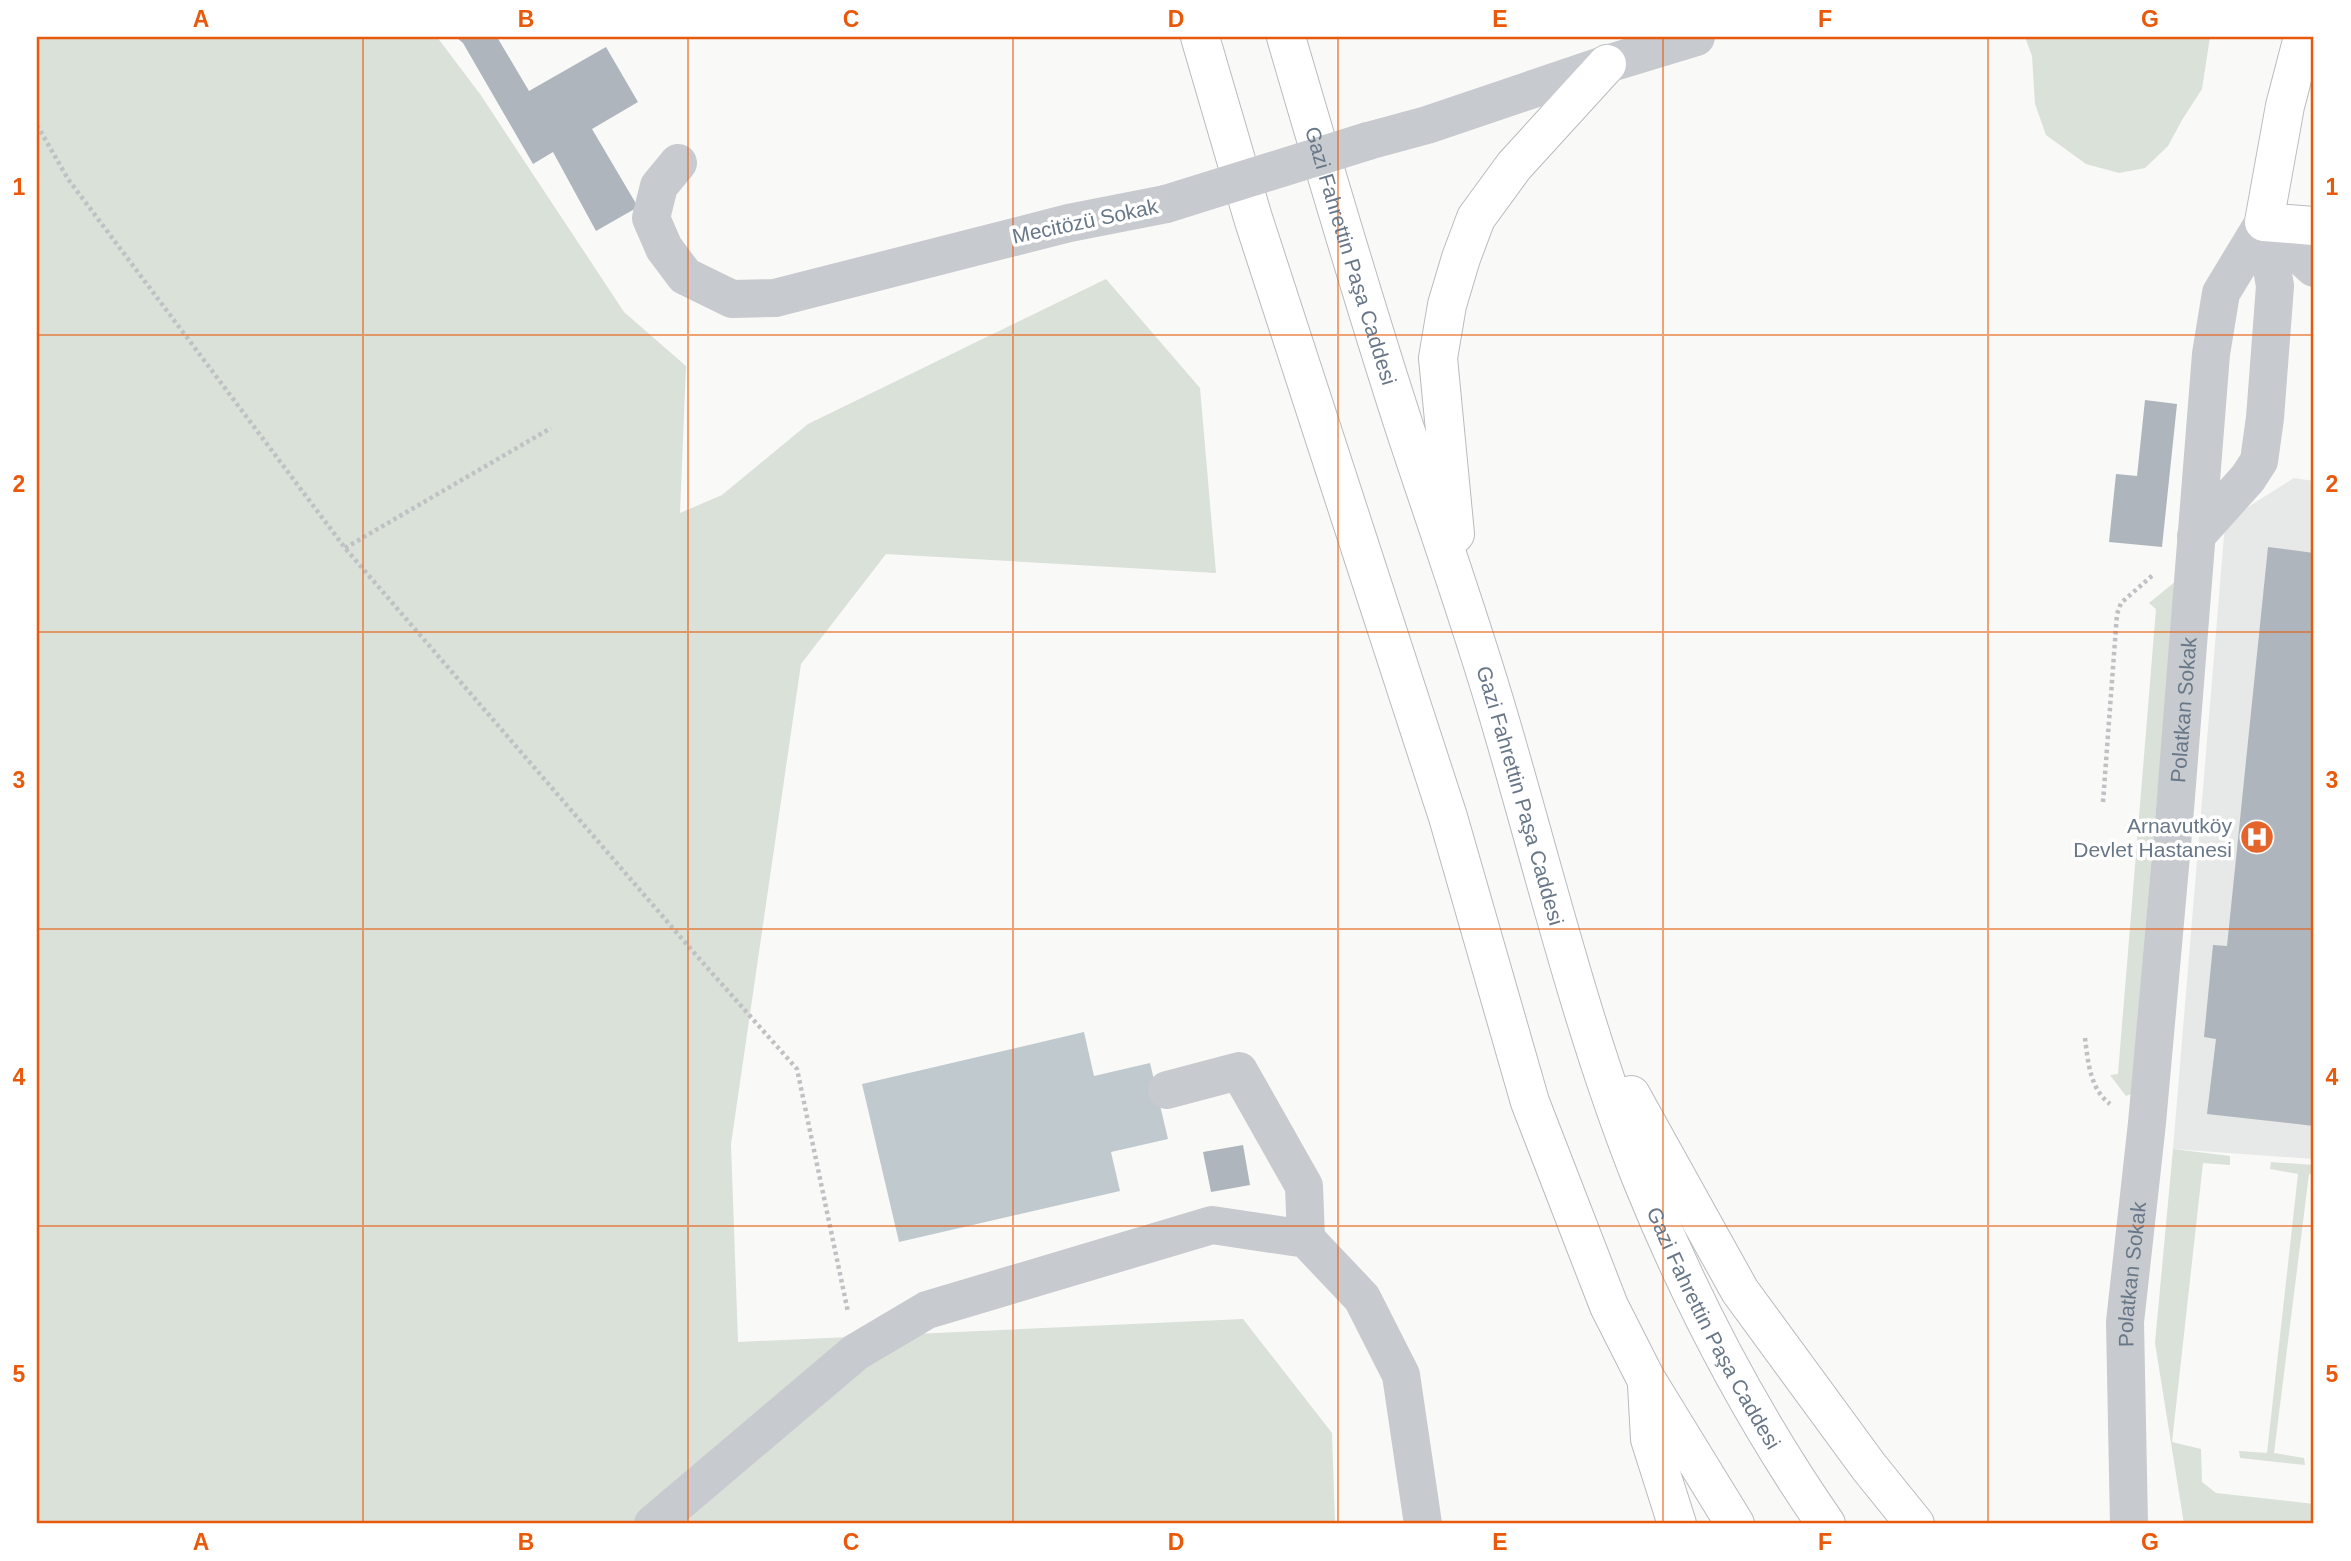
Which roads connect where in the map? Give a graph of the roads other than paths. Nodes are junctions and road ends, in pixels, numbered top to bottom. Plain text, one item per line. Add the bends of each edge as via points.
1 (1200, 37) edge
2 (1286, 37) edge
3 (1696, 37) edge
4 (2303, 37) edge
5 (1607, 64) junction
6 (678, 163) dead end
7 (2264, 222) junction
8 (2314, 226) edge
9 (2314, 268) edge
10 (2196, 536) junction
11 (1459, 589) junction
12 (1588, 1025) junction
13 (1167, 1090) dead end
14 (1306, 1238) junction
15 (1646, 1379) junction
16 (653, 1524) edge
17 (1423, 1524) edge
18 (1677, 1524) edge
19 (1735, 1524) edge
20 (1826, 1524) edge
21 (1915, 1524) edge
22 (2129, 1524) edge

1 - 15 main road via 1253,218 1448,817 1530,1102 1609,1306
2 - 11 main road, Gazi Fahrettin Paşa Caddesi
3 - 5 street, Mecitözü Sokak
4 - 7 main road, Polatkan Sokak
5 - 6 street, Mecitözü Sokak, bridge via 1427,125 1166,204 1069,223 775,298 732,299 685,276 664,248 651,218 659,186
5 - 11 main road via 1514,166 1476,218 1451,293 1438,358
7 - 8 main road
7 - 9 street
7 - 10 street, Polatkan Sokak via 2221,293 2211,354
7 - 10 street via 2275,286 2259,461
10 - 22 street, Polatkan Sokak via 2147,1123 2125,1322
11 - 12 main road, Gazi Fahrettin Paşa Caddesi
12 - 20 main road, Gazi Fahrettin Paşa Caddesi via 1642,1178 1680,1268 1721,1352
12 - 21 main road via 1740,1291
13 - 14 street via 1238,1071 1304,1186
14 - 16 street via 1212,1225 926,1310 856,1352
14 - 17 street via 1362,1298 1401,1375
15 - 18 main road via 1650,1439
15 - 19 main road

